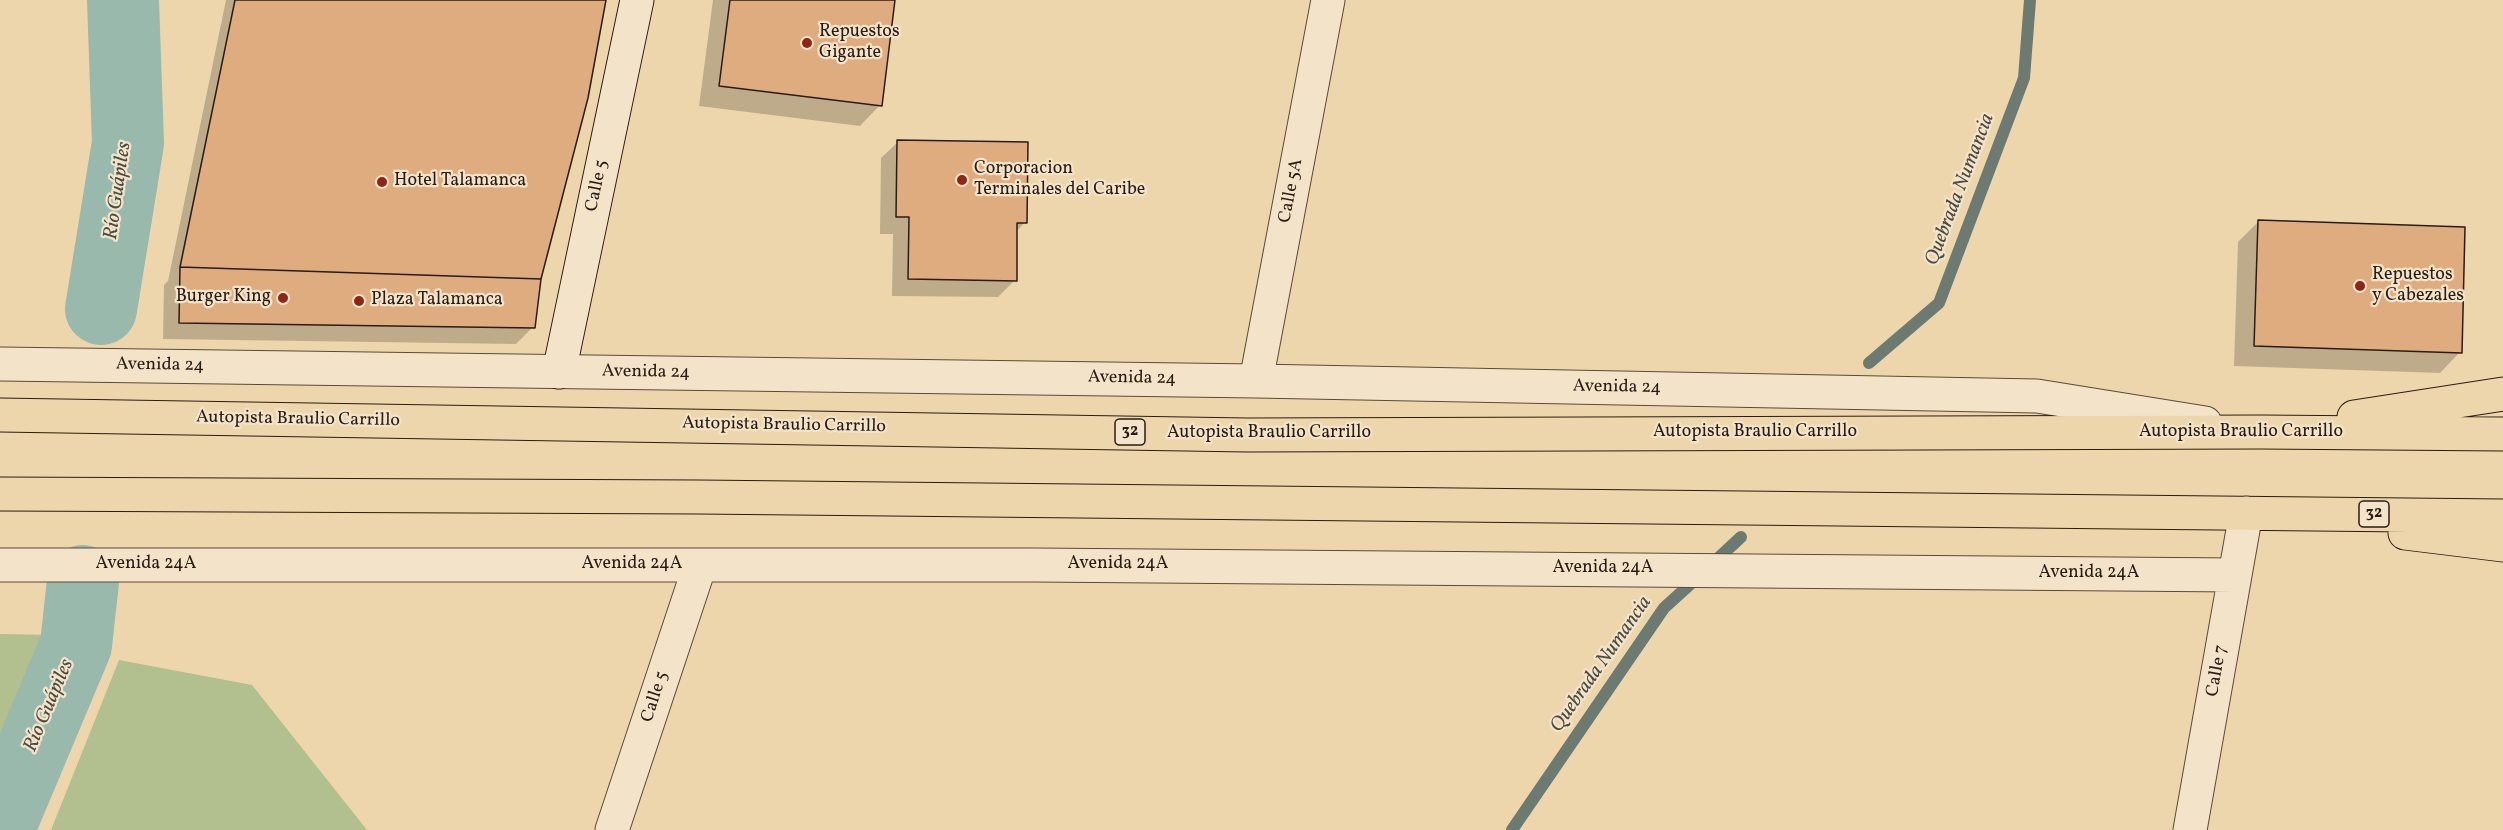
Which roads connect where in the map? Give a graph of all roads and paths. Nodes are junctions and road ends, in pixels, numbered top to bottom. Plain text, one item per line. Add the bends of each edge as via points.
1 (637, 0) edge
2 (1328, 0) edge
3 (0, 364) edge
4 (559, 372) junction
5 (1256, 381) junction
6 (2503, 394) edge
7 (0, 415) edge
8 (2260, 432) junction
9 (2503, 434) edge
10 (0, 494) edge
11 (2246, 513) junction
12 (2503, 516) edge
13 (2503, 545) edge
14 (0, 565) edge
15 (700, 565) junction
16 (2235, 575) junction
17 (612, 830) edge
18 (2190, 830) edge

1 - 4 street, Calle 5
2 - 5 street, Calle 5A
3 - 4 street, Avenida 24
4 - 5 street, Avenida 24
5 - 8 street, Avenida 24 via 2037,396
6 - 8 highway
7 - 8 highway, Autopista Braulio Carrillo / 32 via 1247,435
8 - 9 highway, Autopista Braulio Carrillo / 32
10 - 11 highway, 32
11 - 12 highway, 32
11 - 13 highway
11 - 16 street, Calle 7
14 - 15 street, Avenida 24A
15 - 16 street, Avenida 24A
15 - 17 street, Calle 5
16 - 18 street, Calle 7

